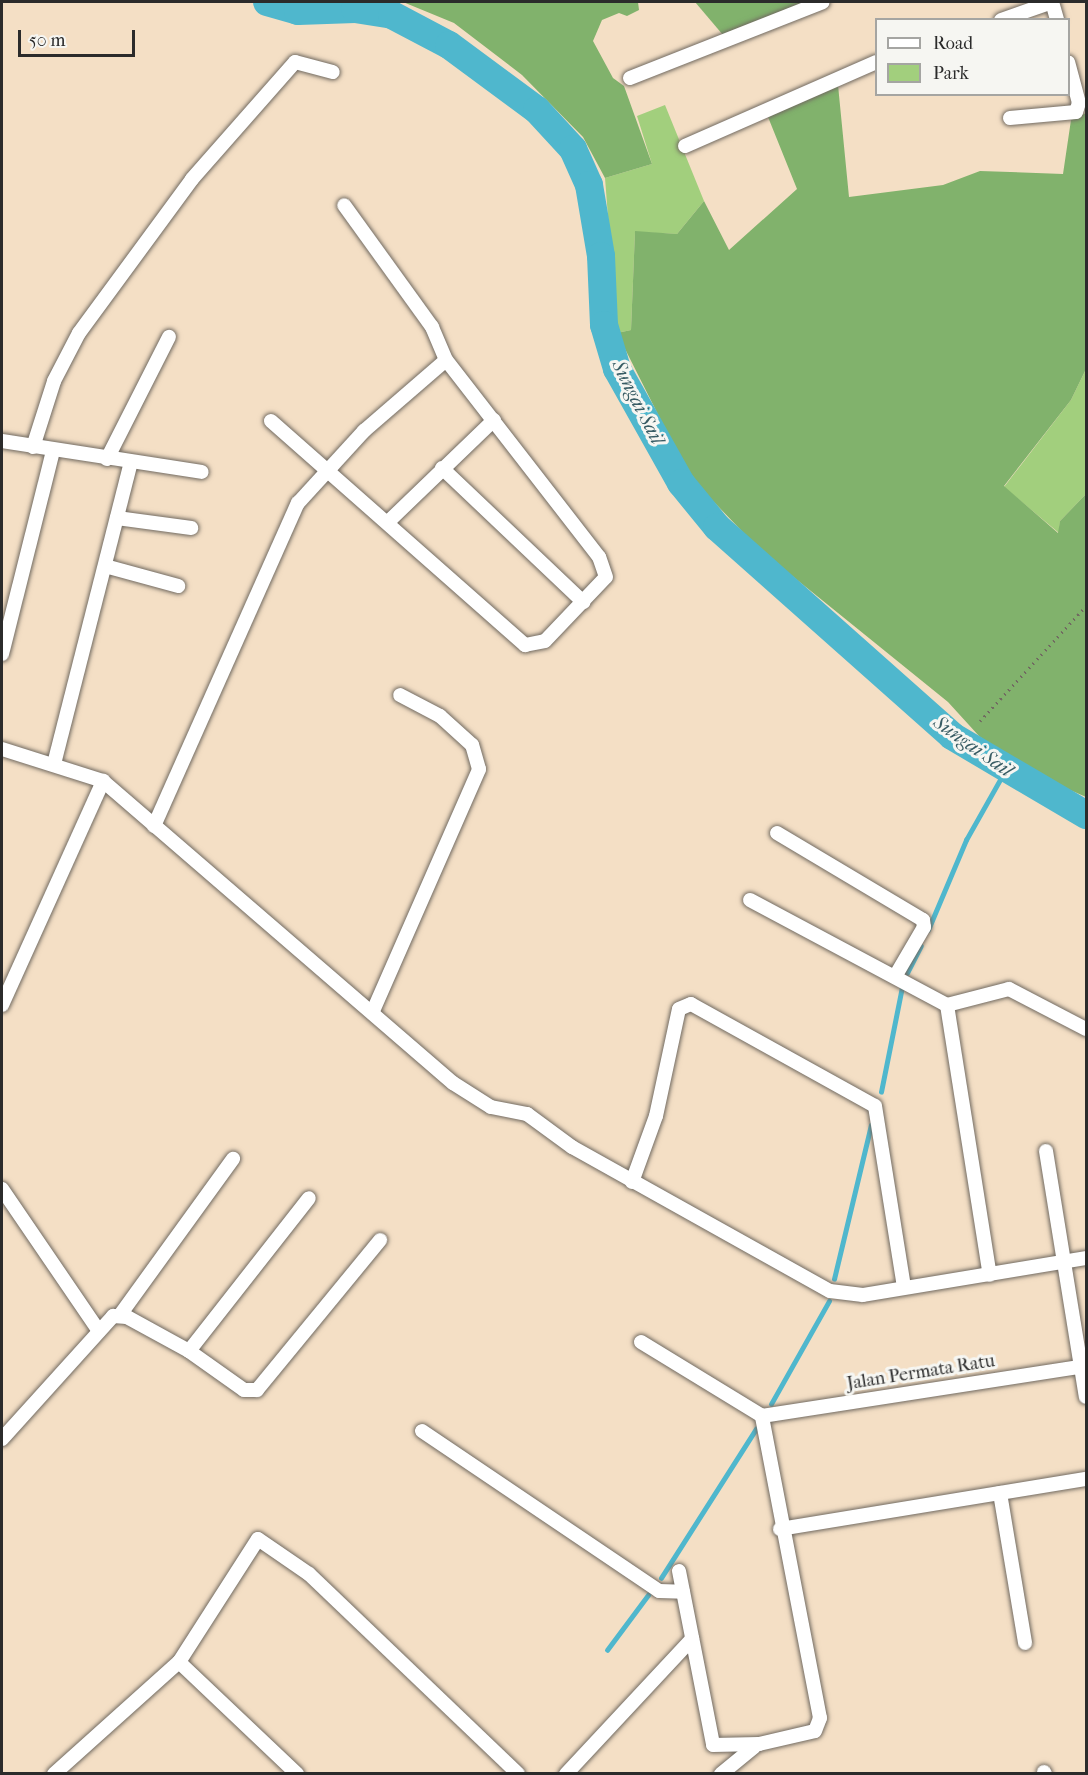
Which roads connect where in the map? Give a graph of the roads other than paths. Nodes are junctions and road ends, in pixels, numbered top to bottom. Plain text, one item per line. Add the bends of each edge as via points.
1 (823, 2) edge
2 (1052, 2) edge
3 (1006, 18) edge
4 (1056, 18) edge
5 (875, 62) edge
6 (1070, 69) edge
7 (333, 72) dead end
8 (630, 78) dead end
9 (1010, 118) dead end
10 (686, 146) dead end
11 (344, 205) dead end
12 (169, 338) dead end
13 (446, 360) junction
14 (494, 420) junction
15 (271, 421) dead end
16 (2, 441) edge
17 (33, 447) junction
18 (53, 451) junction
19 (107, 459) junction
20 (131, 463) junction
21 (442, 468) junction
22 (329, 469) junction
23 (202, 472) dead end
24 (117, 518) junction
25 (388, 522) junction
26 (191, 528) dead end
27 (105, 566) junction
28 (178, 586) dead end
29 (583, 602) junction
30 (2, 654) edge
31 (400, 695) dead end
32 (2, 749) edge
33 (54, 764) junction
34 (103, 781) junction
35 (154, 826) junction
36 (777, 833) dead end
37 (750, 900) dead end
38 (896, 975) junction
39 (2, 1005) edge
40 (947, 1005) junction
41 (373, 1011) junction
42 (1086, 1029) edge
43 (1046, 1151) dead end
44 (233, 1160) dead end
45 (632, 1182) junction
46 (2, 1189) edge
47 (309, 1198) dead end
48 (380, 1240) dead end
49 (1086, 1258) edge
50 (1065, 1262) junction
51 (990, 1275) junction
52 (904, 1287) junction
53 (120, 1315) junction
54 (99, 1331) junction
55 (641, 1342) dead end
56 (189, 1351) junction
57 (1084, 1366) edge
58 (1086, 1397) edge
59 (762, 1416) junction
60 (422, 1431) dead end
61 (2, 1439) edge
62 (1086, 1479) edge
63 (1000, 1493) junction
64 (780, 1529) junction
65 (680, 1571) dead end
66 (683, 1592) junction
67 (692, 1639) junction
68 (1025, 1643) dead end
69 (179, 1662) junction
70 (759, 1744) junction
71 (54, 1773) edge
72 (297, 1773) edge
73 (518, 1773) edge
74 (566, 1773) edge
75 (721, 1773) edge

1 - 8 street
2 - 3 street
2 - 4 street
5 - 10 street
6 - 9 street via 1080,103 1076,112
7 - 17 street via 295,62 192,179 79,333 54,381
11 - 13 street via 432,327
12 - 19 street
13 - 14 street
13 - 22 street via 439,361
14 - 21 street
14 - 29 street via 606,568 606,577
15 - 22 street
16 - 17 street
17 - 18 street
18 - 19 street
18 - 30 street
19 - 20 street
20 - 23 street
20 - 24 street
21 - 25 street
21 - 29 street
22 - 25 street
22 - 35 street via 298,503
24 - 26 street
24 - 27 street
25 - 29 street via 531,647 544,641
27 - 28 street
27 - 33 street
31 - 41 street via 440,716 472,745 479,769
32 - 33 street
33 - 34 street
34 - 35 street
34 - 39 street
35 - 41 street
36 - 38 street via 923,920 924,927
37 - 38 street
38 - 40 street
40 - 42 street via 1009,989
40 - 51 street
41 - 45 street via 453,1083 491,1107 527,1114
43 - 50 street
44 - 53 street
45 - 52 street via 830,1291 863,1295
45 - 52 street via 656,1116 679,1009 691,1004 875,1106
46 - 54 street
47 - 56 street
48 - 56 street via 257,1390 244,1390
49 - 50 street
50 - 51 street
50 - 57 street
51 - 52 street
53 - 54 street
53 - 56 street
54 - 61 street
55 - 59 street
57 - 58 street
57 - 59 street, Jalan Permata Ratu
59 - 64 street
60 - 66 street via 659,1591
62 - 63 street
63 - 64 street
63 - 68 street
64 - 70 street via 820,1724 811,1734
65 - 66 street
66 - 67 street
67 - 70 street via 713,1745
67 - 74 street
69 - 71 street
69 - 72 street
69 - 73 street via 258,1539 309,1574
70 - 75 street

